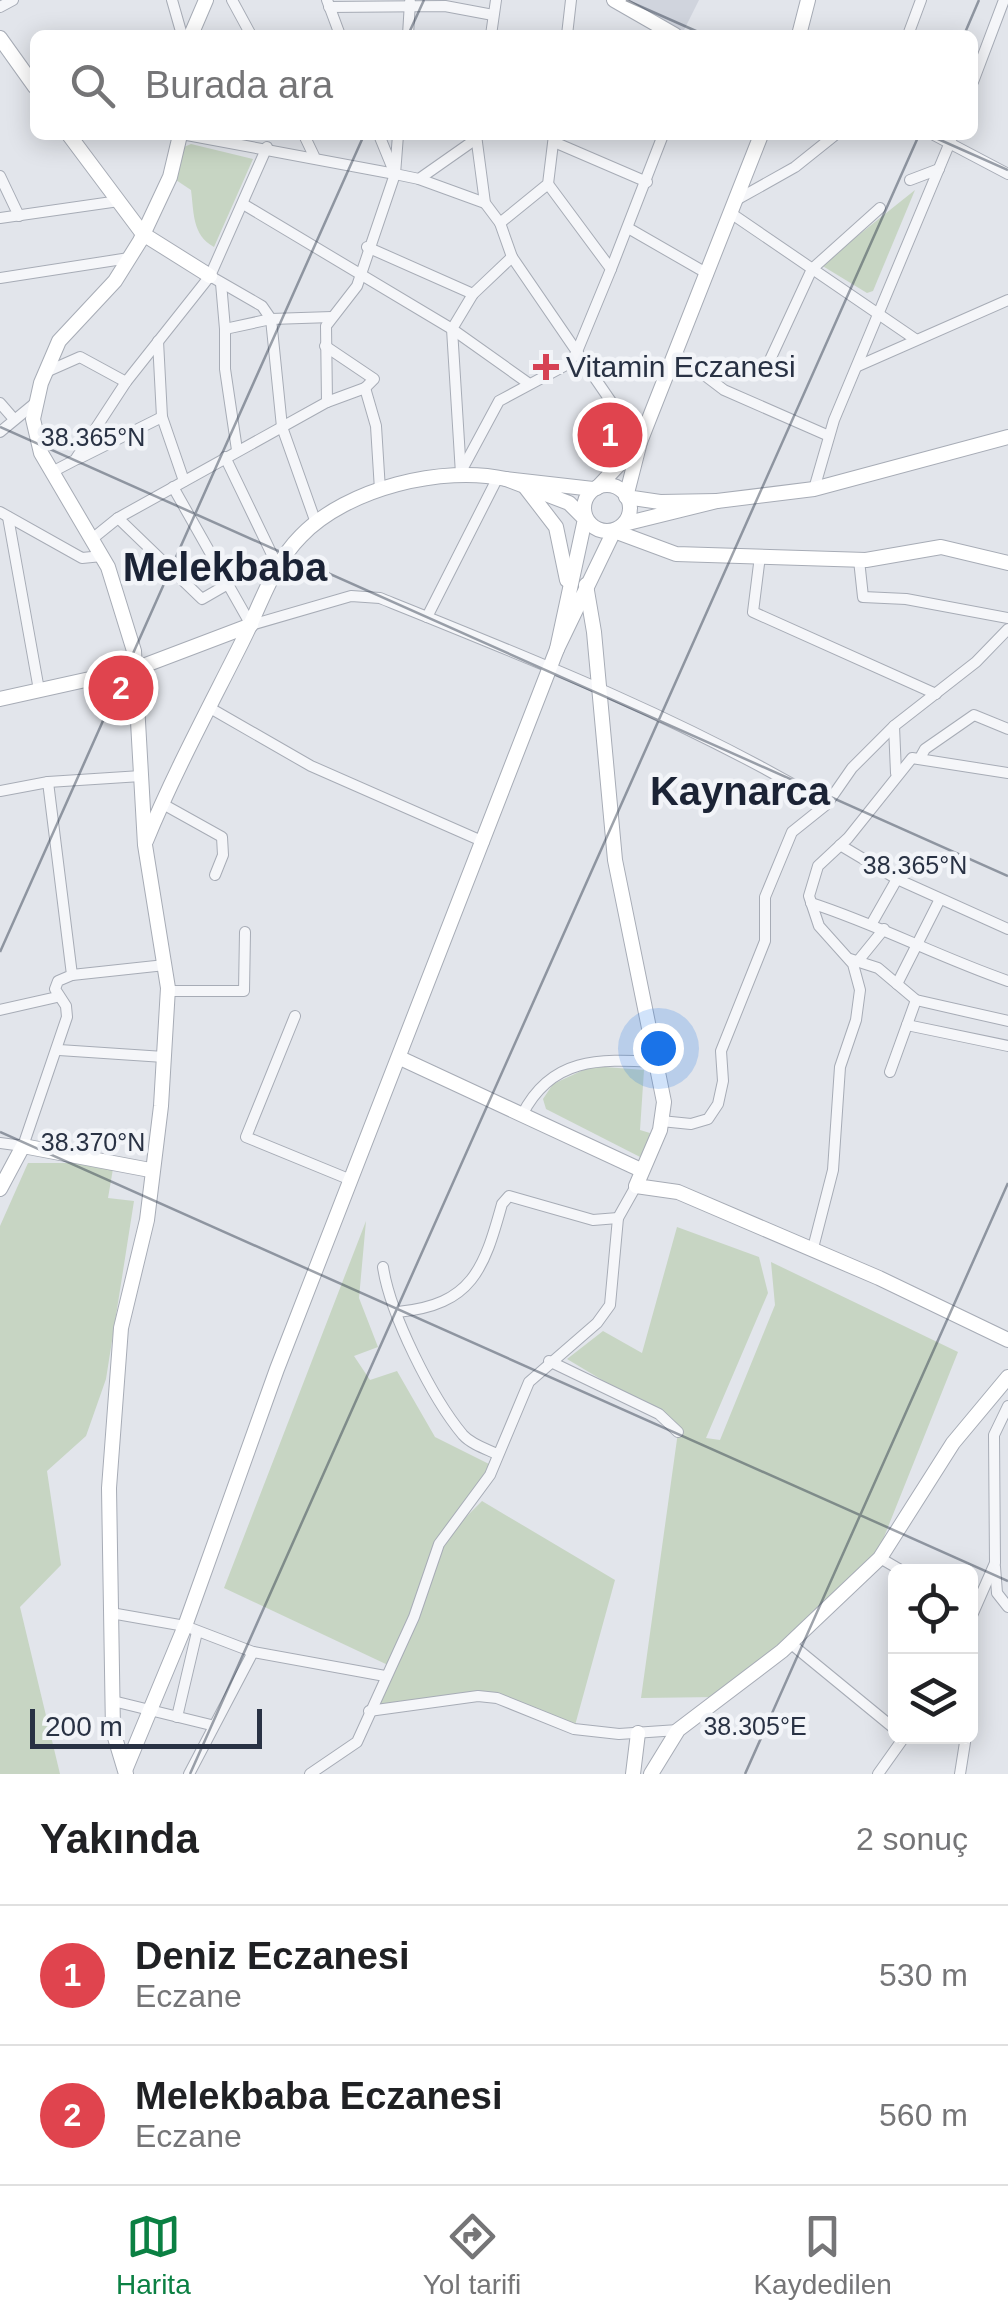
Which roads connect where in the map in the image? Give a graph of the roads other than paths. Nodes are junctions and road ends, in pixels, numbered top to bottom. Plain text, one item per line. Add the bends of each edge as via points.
1 (13, 0) edge
2 (172, 0) edge
3 (206, 0) edge
4 (232, 0) edge
5 (496, 0) edge
6 (572, 0) edge
7 (614, 0) edge
8 (800, 0) edge
9 (808, 0) edge
10 (921, 0) edge
11 (1004, 0) edge
12 (411, 3) edge
13 (445, 3) edge
14 (328, 4) edge
15 (0, 7) edge
16 (493, 15) junction
17 (181, 30) edge
18 (193, 30) edge
19 (248, 30) edge
20 (338, 30) edge
21 (408, 30) edge
22 (491, 30) edge
23 (568, 30) edge
24 (666, 30) edge
25 (792, 30) edge
26 (800, 30) edge
27 (910, 30) edge
28 (1, 40) edge
29 (978, 69) edge
30 (30, 80) edge
31 (73, 140) edge
32 (181, 140) edge
33 (218, 140) edge
34 (306, 140) edge
35 (382, 140) edge
36 (398, 140) edge
37 (472, 140) edge
38 (476, 140) edge
39 (554, 140) edge
40 (558, 140) edge
41 (661, 140) edge
42 (759, 140) edge
43 (830, 140) edge
44 (951, 140) edge
45 (267, 147) junction
46 (314, 156) junction
47 (938, 169) junction
48 (395, 174) junction
49 (1008, 174) edge
50 (0, 176) edge
51 (418, 179) junction
52 (910, 180) dead end
53 (647, 182) junction
54 (548, 184) junction
55 (119, 201) junction
56 (486, 203) junction
57 (242, 204) junction
58 (735, 206) junction
59 (880, 208) dead end
60 (20, 216) junction
61 (0, 218) edge
62 (500, 222) junction
63 (628, 228) junction
64 (143, 234) junction
65 (367, 247) junction
66 (512, 256) junction
67 (130, 258) junction
68 (812, 269) junction
69 (611, 270) junction
70 (362, 272) junction
71 (708, 274) junction
72 (0, 278) edge
73 (216, 280) junction
74 (473, 294) junction
75 (1008, 300) edge
76 (879, 311) junction
77 (332, 317) junction
78 (271, 319) junction
79 (224, 329) junction
80 (452, 329) junction
81 (915, 339) junction
82 (158, 340) junction
83 (325, 346) junction
84 (674, 352) junction
85 (576, 354) junction
86 (857, 366) junction
87 (46, 372) junction
88 (762, 375) dead end
89 (126, 382) junction
90 (528, 383) junction
91 (365, 388) junction
92 (327, 402) junction
93 (0, 404) edge
94 (34, 404) junction
95 (14, 418) junction
96 (162, 418) junction
97 (282, 427) junction
98 (0, 432) edge
99 (829, 436) junction
100 (1008, 437) edge
101 (636, 446) junction
102 (237, 450) junction
103 (225, 457) junction
104 (75, 460) junction
105 (52, 472) junction
106 (461, 474) junction
107 (502, 478) junction
108 (178, 484) junction
109 (526, 488) junction
110 (595, 488) junction
111 (814, 489) junction
112 (380, 490) junction
113 (626, 497) junction
114 (717, 501) junction
115 (4, 514) edge
116 (118, 518) junction
117 (585, 519) junction
118 (316, 523) junction
119 (619, 527) junction
120 (92, 538) junction
121 (102, 556) junction
122 (760, 556) junction
123 (859, 560) junction
124 (1008, 563) edge
125 (278, 566) junction
126 (228, 584) junction
127 (586, 585) junction
128 (568, 588) junction
129 (427, 617) junction
130 (1008, 618) edge
131 (250, 625) junction
132 (1008, 629) edge
133 (557, 649) junction
134 (135, 669) junction
135 (550, 669) junction
136 (598, 688) junction
137 (39, 690) junction
138 (936, 694) junction
139 (0, 699) edge
140 (210, 708) junction
141 (894, 726) junction
142 (1008, 729) edge
143 (920, 758) junction
144 (896, 772) junction
145 (1008, 774) edge
146 (141, 776) junction
147 (48, 782) junction
148 (0, 791) edge
149 (161, 803) junction
150 (826, 804) junction
151 (484, 842) junction
152 (145, 845) junction
153 (840, 845) junction
154 (214, 875) dead end
155 (897, 879) junction
156 (939, 901) junction
157 (811, 903) junction
158 (872, 923) junction
159 (884, 929) junction
160 (1008, 929) edge
161 (245, 932) dead end
162 (918, 948) junction
163 (853, 960) junction
164 (166, 965) junction
165 (72, 975) junction
166 (1008, 981) edge
167 (897, 984) junction
168 (168, 991) junction
169 (57, 997) junction
170 (916, 1000) junction
171 (0, 1010) edge
172 (296, 1016) dead end
173 (1008, 1022) edge
174 (907, 1025) junction
175 (1008, 1046) edge
176 (60, 1050) junction
177 (164, 1057) junction
178 (400, 1058) junction
179 (655, 1062) junction
180 (890, 1072) dead end
181 (522, 1114) junction
182 (661, 1120) junction
183 (0, 1143) edge
184 (23, 1146) junction
185 (645, 1165) junction
186 (150, 1170) junction
187 (350, 1180) junction
188 (636, 1186) junction
189 (0, 1189) edge
190 (678, 1192) junction
191 (618, 1218) junction
192 (813, 1248) junction
193 (382, 1266) dead end
194 (398, 1312) junction
195 (1008, 1340) edge
196 (549, 1361) junction
197 (1008, 1377) edge
198 (1008, 1406) edge
199 (678, 1432) dead end
200 (497, 1454) junction
201 (994, 1492) junction
202 (1008, 1492) edge
203 (880, 1558) junction
204 (890, 1564) edge
205 (995, 1564) junction
206 (978, 1599) edge
207 (1008, 1607) edge
208 (110, 1613) junction
209 (191, 1629) junction
210 (790, 1643) junction
211 (253, 1652) junction
212 (385, 1676) junction
213 (113, 1701) junction
214 (153, 1709) junction
215 (369, 1711) junction
216 (177, 1717) junction
217 (888, 1723) edge
218 (211, 1725) junction
219 (678, 1730) junction
220 (638, 1733) junction
221 (899, 1744) edge
222 (965, 1744) edge
223 (127, 1772) edge
224 (655, 1772) edge
225 (188, 1774) edge
226 (310, 1774) edge
227 (632, 1774) edge
228 (878, 1774) edge
229 (960, 1774) edge

1 - 15 street
2 - 17 street
3 - 18 street
4 - 19 street
5 - 16 street
6 - 23 street
7 - 24 street
8 - 25 street
9 - 26 street
10 - 27 street
11 - 29 street
12 - 13 street
12 - 14 street
12 - 21 street
13 - 16 street
14 - 20 street
16 - 22 street
28 - 30 street
31 - 55 street
32 - 64 street
33 - 45 street
34 - 46 street
35 - 48 street
36 - 48 street
37 - 51 street
38 - 56 street
39 - 54 street
40 - 53 street
41 - 53 street
42 - 58 street
43 - 58 street
44 - 47 street
44 - 49 street
45 - 46 street
45 - 57 street
46 - 48 street
47 - 52 street
47 - 76 street
48 - 51 street
48 - 65 street
50 - 60 street
51 - 56 street
53 - 63 street
54 - 62 street
54 - 69 street
55 - 60 street
55 - 64 street
56 - 62 street
57 - 70 street
57 - 73 street
58 - 68 street
58 - 71 street
59 - 68 street
60 - 61 street
62 - 66 street
63 - 69 street
63 - 71 street
64 - 67 street
64 - 73 street
65 - 70 street
65 - 74 street
66 - 74 street
66 - 85 street
67 - 72 street
67 - 87 street via 59,341
68 - 76 street
68 - 88 street
69 - 85 street
70 - 77 street
70 - 80 street
71 - 84 street
73 - 78 street via 262,306
73 - 79 street
73 - 82 street
74 - 80 street
75 - 81 street
76 - 81 street
76 - 86 street
77 - 78 street
77 - 83 street
78 - 79 street
78 - 97 street
79 - 102 street
80 - 90 street
80 - 106 street
81 - 86 street
82 - 89 street
82 - 96 street
83 - 91 street via 374,379
83 - 92 street
84 - 99 street via 724,390
84 - 101 street
85 - 90 street
85 - 101 street
86 - 99 street
87 - 89 street via 80,357
87 - 94 street
89 - 104 street
90 - 106 street via 496,405
91 - 92 street
91 - 112 street via 376,426
92 - 97 street
93 - 95 street
94 - 95 street
94 - 105 street via 41,453
95 - 98 street
96 - 104 street
96 - 108 street
97 - 102 street
97 - 118 street
99 - 111 street
100 - 111 street
101 - 110 street
101 - 113 street
102 - 103 street
103 - 108 street
103 - 125 street
104 - 105 street
105 - 120 street
106 - 107 street
106 - 112 street
107 - 109 street
107 - 110 street
107 - 129 street
108 - 116 street
108 - 126 street
109 - 117 street via 569,503
109 - 128 street via 556,527
110 - 113 street via 610,486
110 - 117 street via 585,500
111 - 114 street
112 - 118 street
113 - 114 street
113 - 119 street via 630,511
114 - 119 street
115 - 121 street via 82,558
115 - 137 street
116 - 120 street
116 - 126 street via 202,599
117 - 119 street via 601,531
117 - 128 street
118 - 125 street
119 - 122 street via 676,554
119 - 127 street
120 - 121 street
121 - 134 street via 126,616
122 - 123 street
122 - 138 street via 753,612
123 - 124 street via 941,547
123 - 130 street via 863,597 906,598
125 - 131 street
126 - 131 street
127 - 133 street
127 - 136 street
128 - 133 street
129 - 131 street via 380,598 350,596
129 - 135 street
131 - 134 street
131 - 140 street
132 - 138 street
133 - 135 street
134 - 137 street
134 - 146 street
135 - 136 street
135 - 151 street
136 - 150 street via 754,761
136 - 179 street via 616,860
137 - 139 street
138 - 141 street
140 - 149 street
140 - 151 street via 311,766
141 - 144 street
141 - 150 street
142 - 143 street via 974,716
143 - 144 street
143 - 145 street
144 - 153 street
146 - 147 street
146 - 152 street
147 - 148 street
147 - 165 street
149 - 152 street
149 - 154 street via 222,837
150 - 182 street via 792,832 765,897 765,941 720,1052 718,1104 708,1118 691,1124
151 - 178 street
152 - 164 street
153 - 155 street
153 - 157 street via 818,866
155 - 156 street
155 - 158 street
156 - 160 street
156 - 162 street
157 - 158 street
157 - 163 street via 820,926
158 - 159 street
159 - 162 street
159 - 163 street
161 - 168 street via 244,991
162 - 166 street
162 - 167 street
163 - 167 street
163 - 192 street via 858,1005 840,1066 833,1170
164 - 165 street
164 - 168 street
165 - 169 street via 58,981
167 - 170 street
168 - 177 street
169 - 171 street
169 - 176 street via 67,1016
170 - 173 street
170 - 174 street
172 - 187 street via 246,1138
174 - 175 street
174 - 180 street
176 - 177 street
176 - 184 street
177 - 186 street
178 - 181 street
178 - 187 street
179 - 181 street via 595,1058 556,1076
179 - 182 street
181 - 185 street
182 - 185 street
183 - 184 street
184 - 186 street
184 - 189 street
185 - 188 street
185 - 190 street
186 - 208 street via 119,1352 109,1488
187 - 209 street
188 - 190 street
188 - 191 street
190 - 192 street
191 - 194 street via 593,1220 509,1196 479,1275 438,1307
191 - 196 street via 610,1304 597,1323
192 - 195 street
193 - 194 street
194 - 200 street via 466,1438
196 - 199 street via 659,1414
196 - 200 street via 529,1382
197 - 203 street via 953,1444
198 - 201 street via 994,1435
200 - 212 street via 490,1475 439,1544
201 - 202 street
201 - 205 street
203 - 204 street
203 - 210 street
205 - 206 street
205 - 207 street via 997,1593
208 - 209 street
208 - 213 street
209 - 211 street
209 - 214 street
209 - 216 street
210 - 217 street
210 - 219 street
211 - 212 street
211 - 218 street
212 - 215 street
213 - 214 street
213 - 223 street
214 - 216 street
214 - 223 street
215 - 220 street via 478,1696 574,1728
215 - 226 street via 356,1742
216 - 218 street
218 - 225 street
219 - 220 street
219 - 224 street
220 - 227 street
221 - 228 street
222 - 229 street

